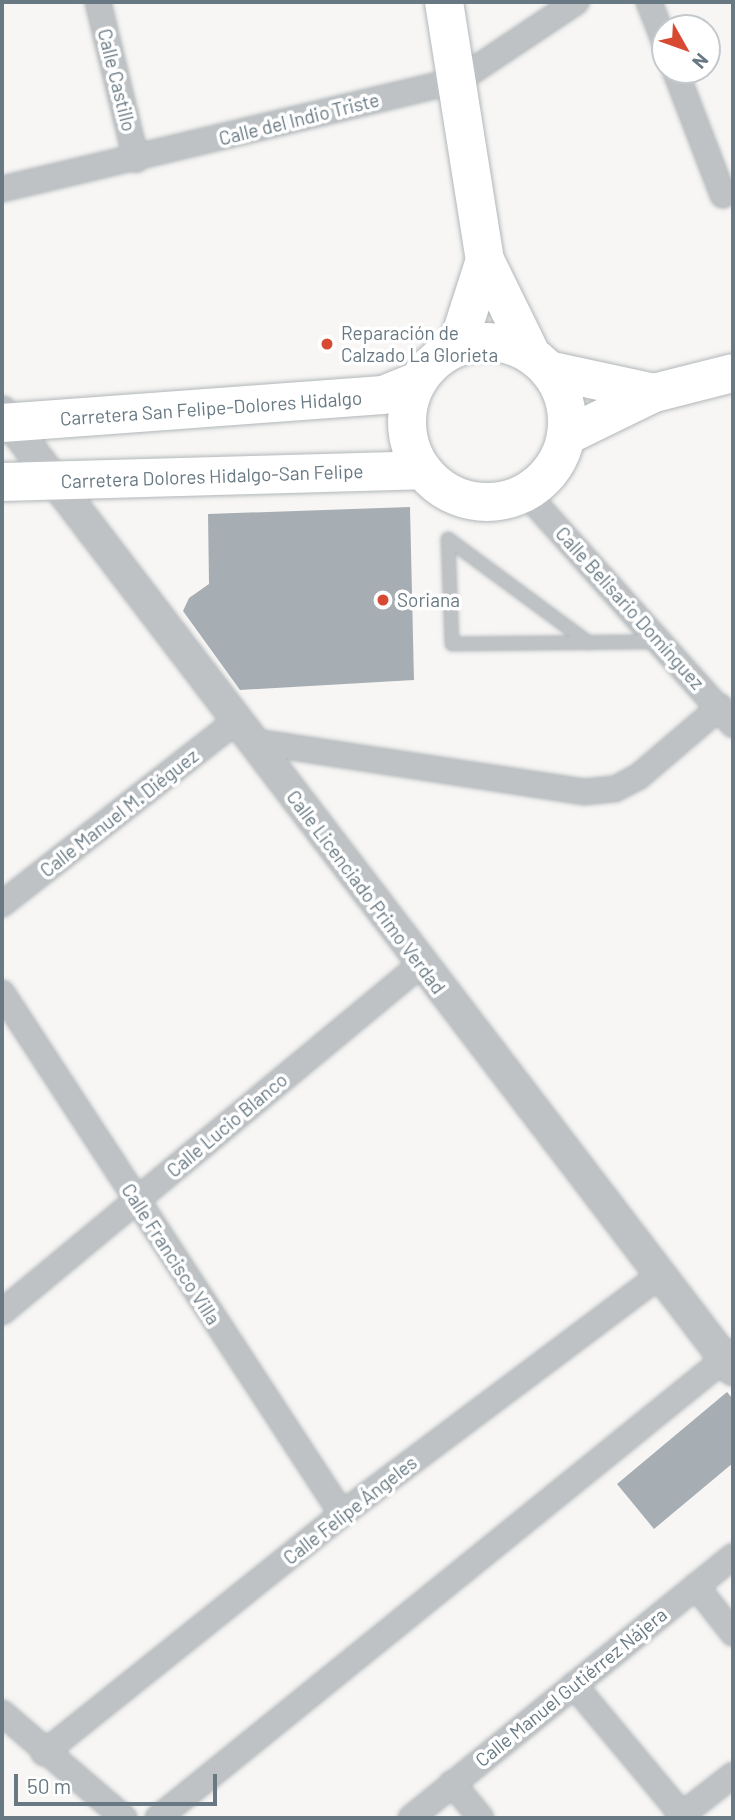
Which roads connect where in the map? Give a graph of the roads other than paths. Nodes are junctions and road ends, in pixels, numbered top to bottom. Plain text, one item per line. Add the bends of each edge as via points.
1 (98, 2) edge
2 (576, 2) edge
3 (452, 6) edge
4 (459, 80) junction
5 (680, 84) edge
6 (136, 159) junction
7 (2, 188) edge
8 (723, 195) dead end
9 (485, 260) junction
10 (457, 347) junction
11 (539, 362) junction
12 (733, 373) edge
13 (418, 381) junction
14 (654, 393) junction
15 (5, 420) edge
16 (566, 436) junction
17 (422, 470) junction
18 (54, 480) junction
19 (2, 482) edge
20 (525, 492) junction
21 (661, 642) junction
22 (589, 643) junction
23 (727, 716) edge
24 (244, 731) junction
25 (2, 904) edge
26 (420, 965) junction
27 (2, 993) edge
28 (136, 1200) junction
29 (660, 1275) junction
30 (2, 1312) edge
31 (730, 1360) edge
32 (342, 1514) junction
33 (733, 1556) edge
34 (696, 1586) junction
35 (733, 1633) edge
36 (574, 1685) junction
37 (2, 1713) edge
38 (44, 1753) junction
39 (733, 1775) edge
40 (452, 1783) junction
41 (682, 1817) edge
42 (122, 1818) edge
43 (159, 1818) edge
44 (411, 1818) edge
45 (481, 1818) edge

1 - 6 street, Calle Castillo
2 - 4 street, Calle del Indio Triste
3 - 4 main road
4 - 6 street, Calle del Indio Triste
4 - 9 main road
5 - 8 street
6 - 7 street, Calle del Indio Triste
9 - 10 main road
9 - 11 main road
10 - 11 main road via 495,343
10 - 13 main road
11 - 14 main road
11 - 16 main road via 564,401
12 - 14 main road
13 - 15 main road, Carretera San Felipe-Dolores Hidalgo via 383,396
13 - 17 main road via 406,426
14 - 16 main road
15 - 18 street, Calle Licenciado Primo Verdad
16 - 20 main road via 544,478
17 - 18 main road, Carretera Dolores Hidalgo-San Felipe
17 - 20 main road via 469,501
18 - 19 main road, Carretera Dolores Hidalgo-San Felipe
18 - 24 street, Calle Licenciado Primo Verdad
20 - 21 street, Calle Belisario Domínguez
21 - 22 lane
21 - 23 street, Calle Belisario Domínguez
22 - 22 lane via 452,645 449,539 459,547
23 - 24 street via 638,777 615,789 584,792
24 - 25 street, Calle Manuel M. Diéguez
24 - 26 street, Calle Licenciado Primo Verdad
26 - 28 street, Calle Lucio Blanco
26 - 29 street, Calle Licenciado Primo Verdad
27 - 28 street, Calle Francisco Villa
28 - 30 street, Calle Lucio Blanco
28 - 32 street, Calle Francisco Villa
29 - 31 street, Calle Licenciado Primo Verdad
29 - 32 street, Calle Felipe Ángeles
31 - 43 street
32 - 38 street, Calle Felipe Ángeles
33 - 34 street, Calle Manuel Gutiérrez Nájera
34 - 35 street
34 - 36 street, Calle Manuel Gutiérrez Nájera
36 - 40 street, Calle Manuel Gutiérrez Nájera
36 - 41 street
37 - 38 street
38 - 42 street
39 - 41 street
40 - 44 street, Calle Manuel Gutiérrez Nájera
40 - 45 street

